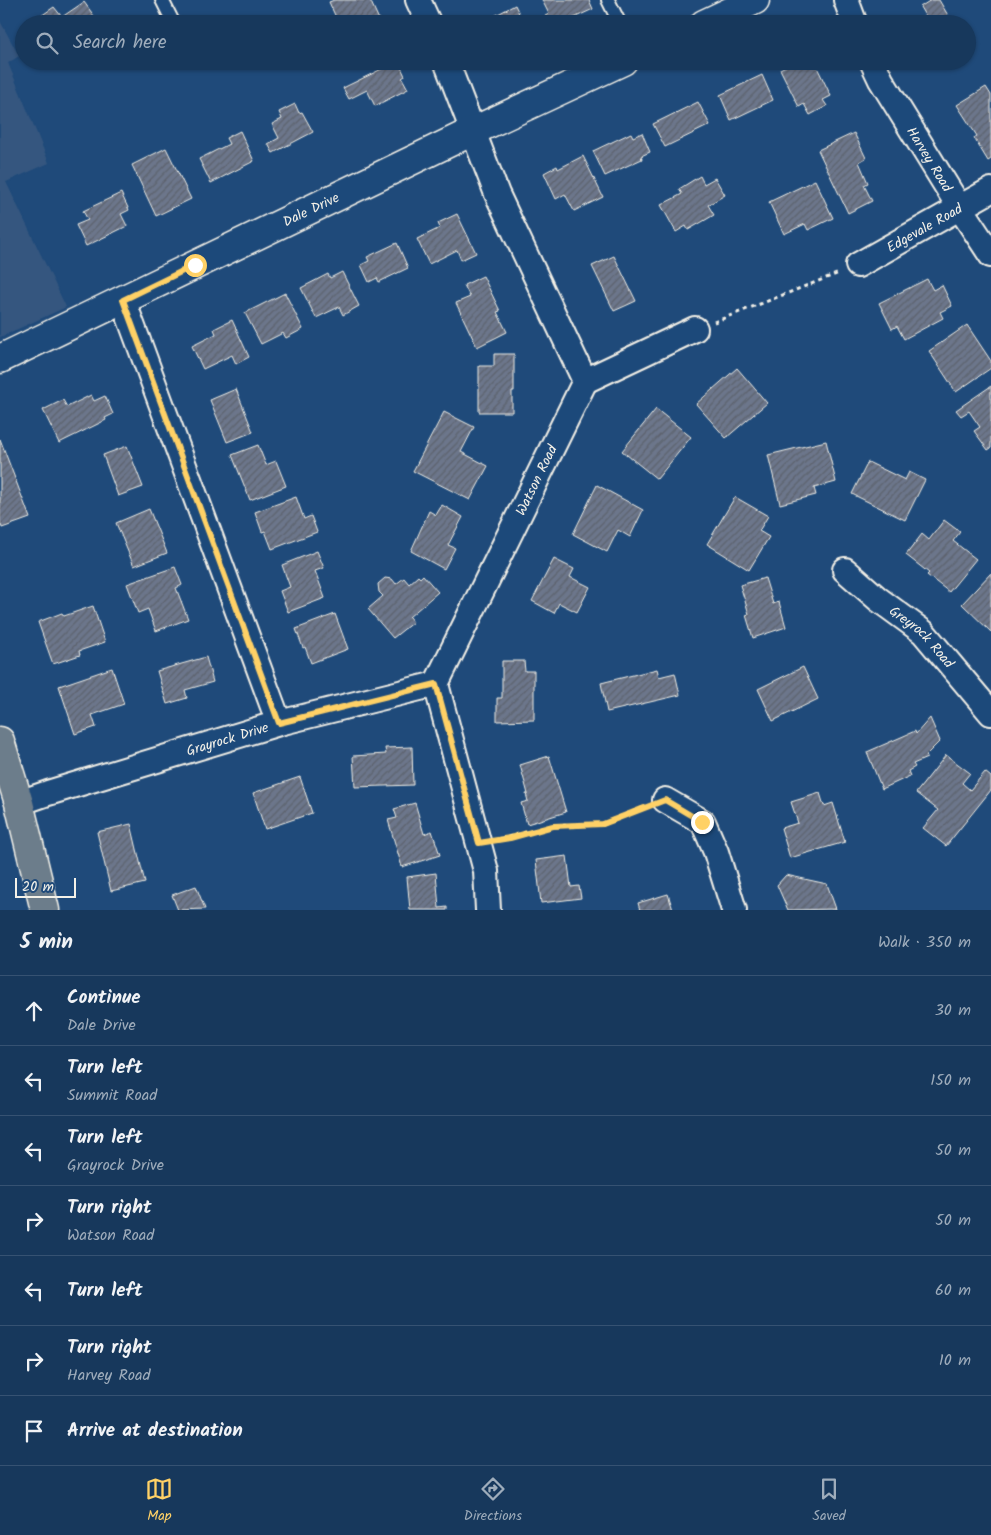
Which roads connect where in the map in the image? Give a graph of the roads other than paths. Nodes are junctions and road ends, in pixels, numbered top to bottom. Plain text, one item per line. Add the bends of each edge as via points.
1 (162, 0) edge
2 (418, 0) edge
3 (608, 0) edge
4 (755, 0) edge
5 (846, 0) edge
6 (170, 15) edge
7 (425, 15) edge
8 (616, 15) edge
9 (723, 15) edge
10 (852, 15) edge
11 (449, 70) edge
12 (604, 70) edge
13 (876, 70) edge
14 (473, 131) junction
15 (991, 190) edge
16 (960, 208) junction
17 (991, 255) edge
18 (858, 265) road end
19 (123, 300) junction
20 (695, 329) road end
21 (0, 359) edge
22 (585, 381) junction
23 (845, 570) dead end
24 (436, 684) junction
25 (991, 714) edge
26 (279, 723) junction
27 (0, 740) edge
28 (665, 800) road end
29 (19, 803) junction
30 (45, 910) edge
31 (488, 910) edge
32 (734, 910) edge

1 - 6 lane
2 - 7 street
3 - 8 lane
4 - 9 street
5 - 10 street
11 - 14 street
12 - 14 street, Dale Drive
13 - 16 street, Harvey Road
14 - 19 street, Dale Drive
14 - 22 street via 497,194
15 - 16 street, Edgevale Road
16 - 17 street, Harvey Road
16 - 18 street, Edgevale Road
19 - 21 street, Dale Drive
19 - 26 street
20 - 22 street
22 - 24 street, Watson Road
23 - 25 street, Greyrock Road via 923,632
24 - 26 street, Grayrock Drive
24 - 31 street via 486,871
26 - 29 street, Grayrock Drive
27 - 29 highway
28 - 32 street via 702,822 716,852
29 - 30 highway

